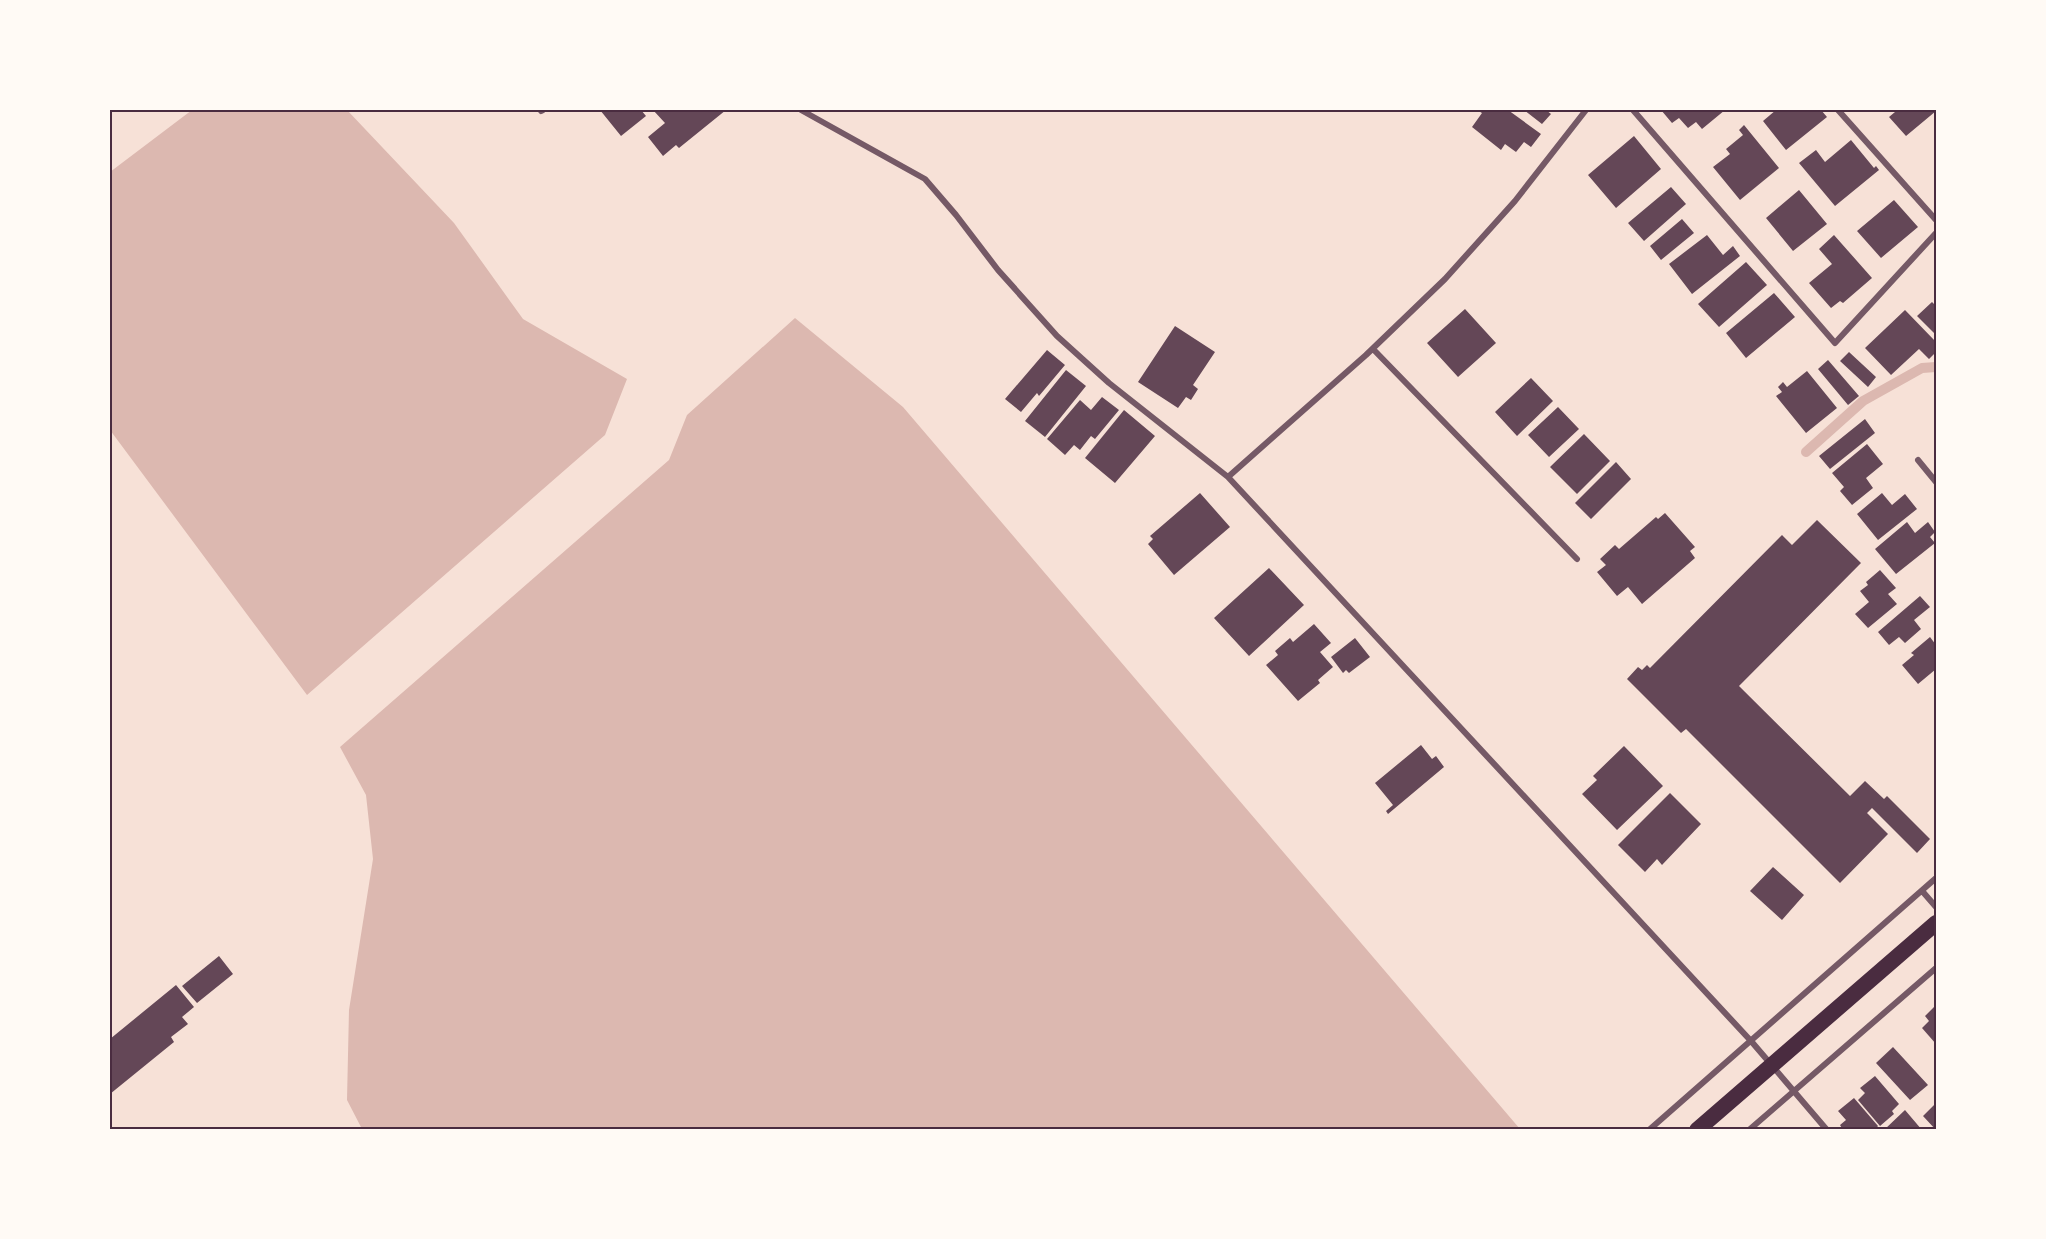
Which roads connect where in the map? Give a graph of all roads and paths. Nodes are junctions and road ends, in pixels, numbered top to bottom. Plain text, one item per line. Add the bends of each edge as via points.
1 (801, 110) edge
2 (1633, 110) edge
3 (1838, 110) edge
4 (1581, 111) edge
5 (1936, 220) edge
6 (1936, 233) edge
7 (1372, 349) junction
8 (1918, 460) dead end
9 (1228, 477) junction
10 (1936, 482) edge
11 (1577, 558) dead end
12 (1936, 878) edge
13 (1923, 892) junction
14 (1936, 907) edge
15 (1936, 923) edge
16 (1936, 968) edge
17 (1751, 1041) junction
18 (1794, 1091) junction
19 (1649, 1130) edge
20 (1698, 1130) edge
21 (1749, 1130) edge
22 (1827, 1130) edge

1 - 9 street via 925,179 1057,336
2 - 6 street via 1835,343
3 - 5 street
4 - 7 street via 1515,201 1445,279
7 - 9 street
7 - 11 street
8 - 10 street
9 - 17 street
12 - 13 street
13 - 14 street
13 - 17 street
15 - 20 highway
16 - 18 street
17 - 18 street
17 - 19 street
18 - 21 street
18 - 22 street

